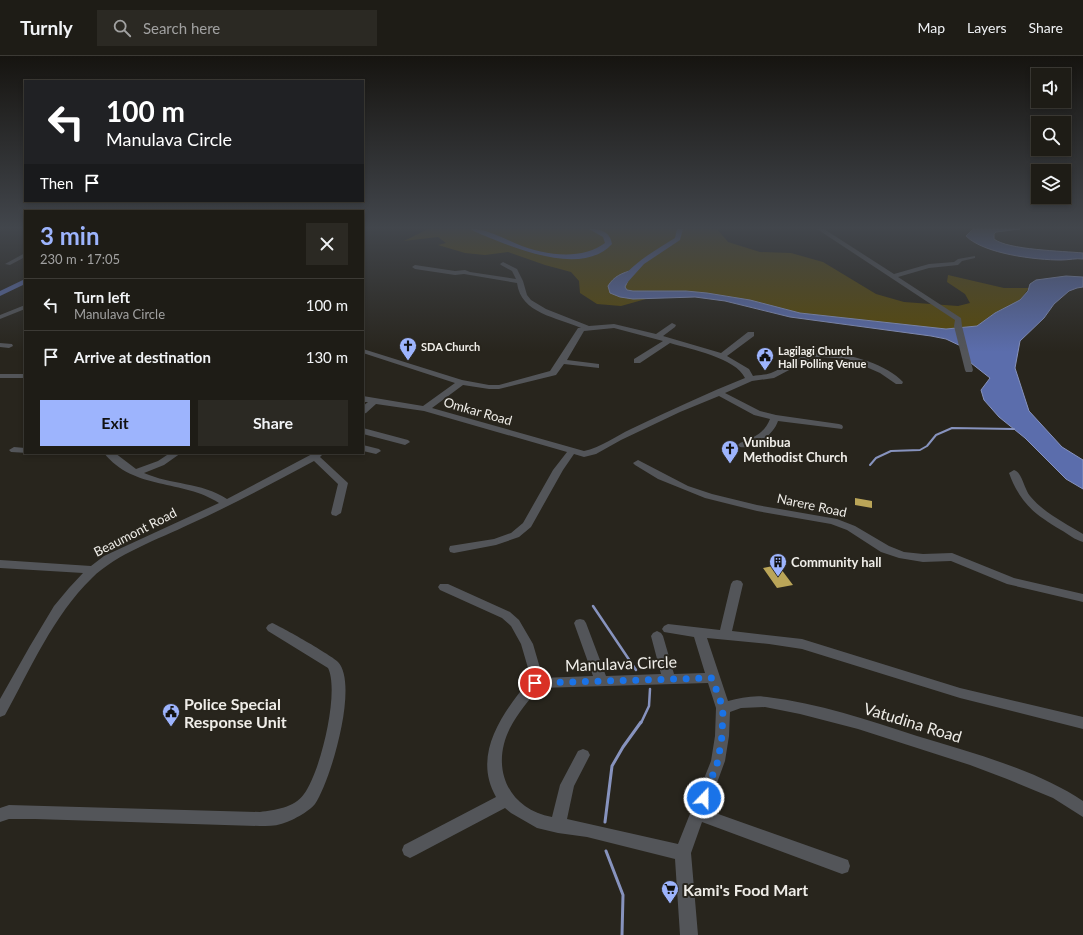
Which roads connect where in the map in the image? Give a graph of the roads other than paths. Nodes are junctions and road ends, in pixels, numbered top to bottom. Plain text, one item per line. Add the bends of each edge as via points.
1 (435, 270) edge
2 (515, 270) edge
3 (885, 270) edge
4 (915, 270) edge
5 (894, 276) junction
6 (520, 281) junction
7 (23, 308) edge
8 (0, 317) edge
9 (672, 325) dead end
10 (588, 328) junction
11 (751, 334) dead end
12 (657, 337) junction
13 (669, 340) junction
14 (0, 345) edge
15 (9, 346) dead end
16 (364, 351) edge
17 (722, 356) junction
18 (562, 361) junction
19 (637, 361) dead end
20 (596, 366) dead end
21 (969, 370) dead end
22 (0, 376) edge
23 (24, 376) edge
24 (750, 379) junction
25 (461, 382) junction
26 (899, 382) dead end
27 (720, 393) junction
28 (364, 399) edge
29 (375, 400) junction
30 (425, 409) junction
31 (364, 410) edge
32 (775, 418) junction
33 (839, 427) dead end
34 (364, 431) edge
35 (405, 442) dead end
36 (743, 445) dead end
37 (364, 448) edge
38 (14, 450) dead end
39 (376, 451) dead end
40 (572, 451) junction
41 (24, 452) edge
42 (110, 454) edge
43 (174, 454) edge
44 (317, 455) edge
45 (638, 463) dead end
46 (1014, 472) dead end
47 (134, 473) junction
48 (227, 503) junction
49 (336, 513) dead end
50 (1083, 539) edge
51 (454, 549) dead end
52 (0, 564) edge
53 (92, 570) junction
54 (737, 584) dead end
55 (444, 587) dead end
56 (1083, 598) edge
57 (580, 624) dead end
58 (272, 628) dead end
59 (700, 634) junction
60 (726, 635) junction
61 (712, 678) junction
62 (669, 679) junction
63 (601, 680) junction
64 (535, 683) junction
65 (723, 708) junction
66 (0, 711) edge
67 (1083, 722) edge
68 (583, 755) dead end
69 (507, 799) junction
70 (1081, 805) edge
71 (697, 813) junction
72 (0, 815) edge
73 (558, 826) junction
74 (410, 850) dead end
75 (683, 853) junction
76 (842, 866) dead end
77 (689, 935) edge

1 - 6 street
2 - 6 street
3 - 5 street
4 - 5 street
5 - 21 street via 959,318 958,326
6 - 10 street via 528,302 546,312
7 - 8 street
9 - 12 street
10 - 12 street via 618,326
10 - 18 street via 581,330
11 - 17 street
12 - 13 street
13 - 17 street
13 - 19 street
14 - 15 street
16 - 25 street
17 - 24 street via 746,371
18 - 20 street
18 - 25 street via 553,373 519,383 489,387
22 - 23 street
24 - 26 street via 771,376 808,357 821,355 849,357 861,361
24 - 27 street
25 - 30 street
27 - 32 street via 757,413
27 - 40 street, Omkar Road via 671,413 593,452 584,454
28 - 29 street, Omkar Road
29 - 30 street, Omkar Road
29 - 31 street
30 - 40 street, Omkar Road
32 - 33 street
32 - 36 street via 772,428 764,436
34 - 35 street
37 - 39 street
38 - 41 street
40 - 51 street via 558,470 527,525 514,535 496,542
42 - 47 street
43 - 47 street via 161,463
44 - 48 street, Beaumont Road
44 - 49 street via 343,483
45 - 56 street, Narere Road via 671,482 715,499 833,521 851,528 885,549 904,555 952,558 1011,581
46 - 50 street via 1020,490 1034,506
47 - 48 street via 194,487
48 - 53 street, Beaumont Road via 108,559
52 - 53 street
53 - 66 street, Beaumont Road via 70,592 52,618
54 - 60 street via 726,620
55 - 64 street via 510,619 527,644 534,668
57 - 63 street
58 - 72 street via 332,665 338,675 334,730 324,767 309,800 295,810 281,817 260,819 35,812 9,812
59 - 60 street
59 - 61 street
59 - 62 street via 663,633
60 - 67 street via 802,644 960,693
61 - 62 street, Manulava Circle
61 - 65 street
62 - 63 street, Manulava Circle
63 - 64 street, Manulava Circle
64 - 69 street via 503,728 496,750 498,780 501,792
65 - 70 street, Vatudina Road via 741,703 765,702 858,723 972,759 1058,793
65 - 71 street via 718,761
68 - 73 street via 567,785
69 - 73 street via 537,821
69 - 74 street
71 - 75 street
71 - 76 street
73 - 75 street via 587,830
75 - 77 street

